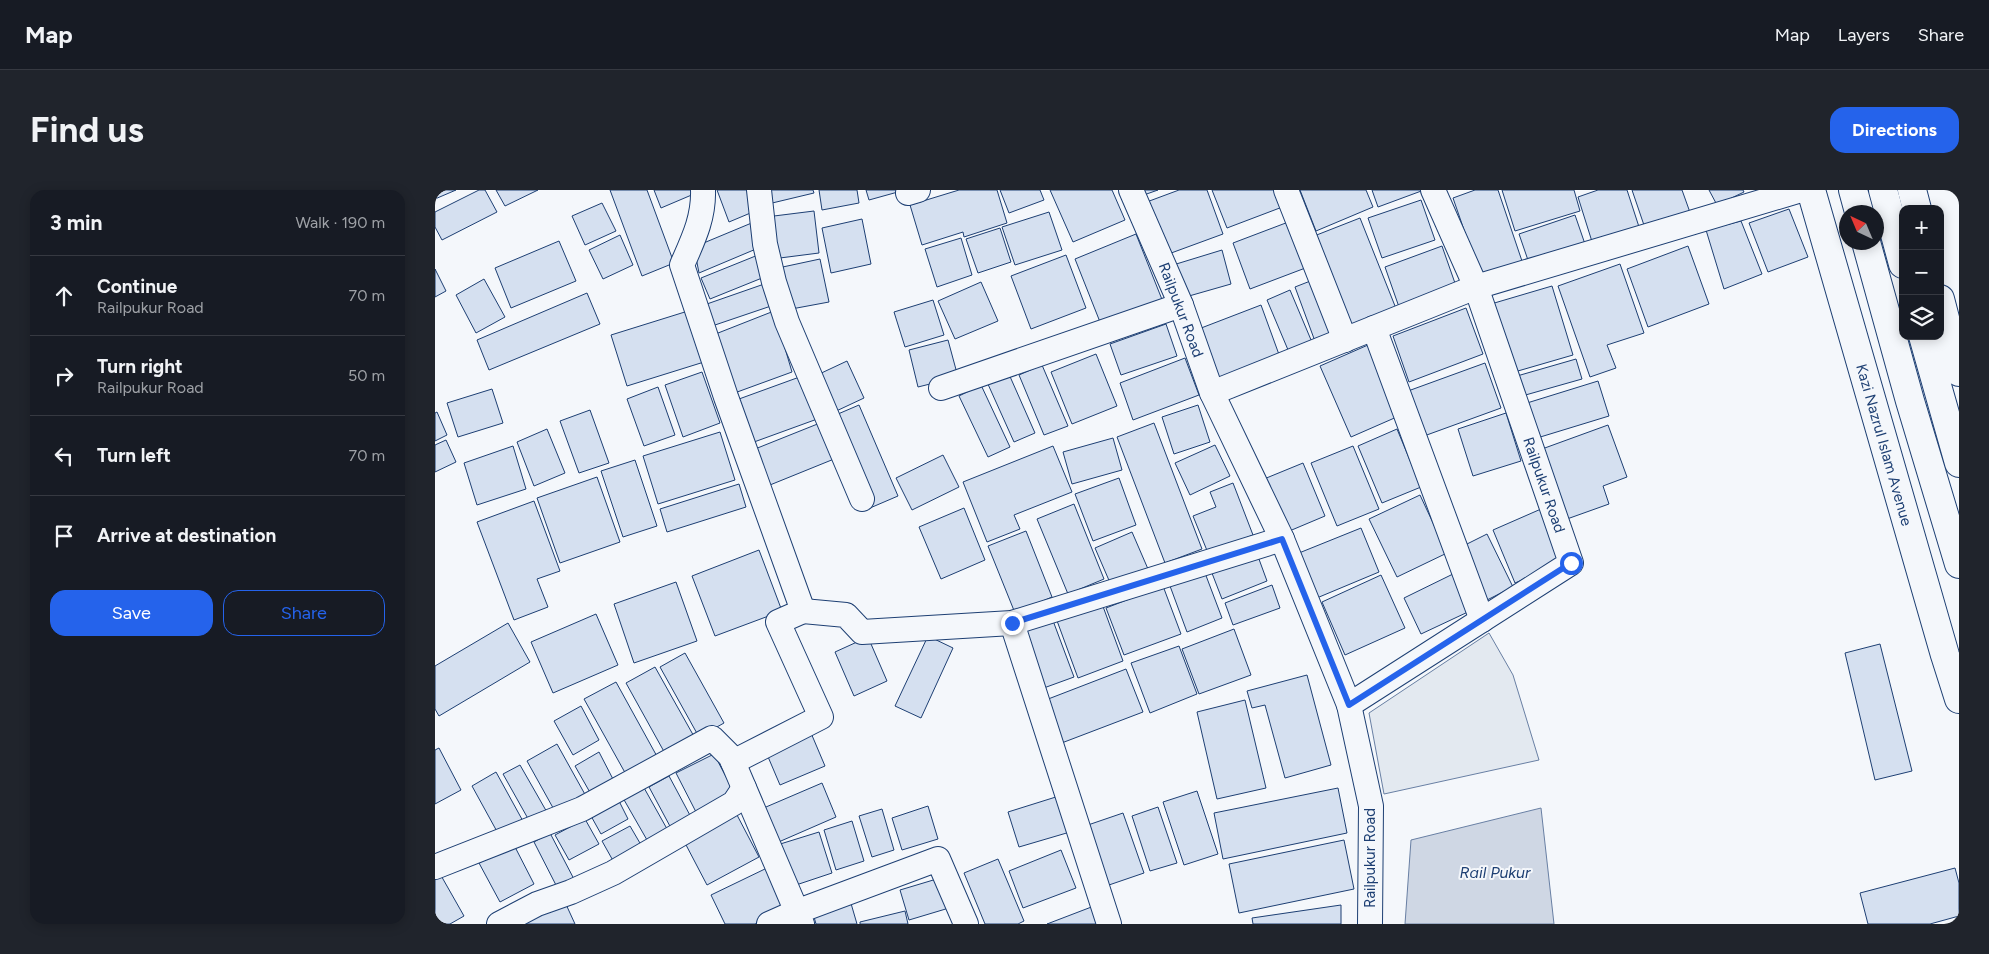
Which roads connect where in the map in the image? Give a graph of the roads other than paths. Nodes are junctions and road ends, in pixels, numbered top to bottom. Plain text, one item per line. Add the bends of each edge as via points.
1 (703, 190) edge
2 (759, 190) edge
3 (1131, 190) edge
4 (1286, 190) edge
5 (1433, 190) edge
6 (1801, 190) edge
7 (1811, 190) edge
8 (1853, 190) edge
9 (1883, 190) edge
10 (1912, 190) edge
11 (1857, 205) edge
12 (1916, 205) edge
13 (1868, 250) edge
14 (1899, 250) edge
15 (1476, 287) junction
16 (1181, 305) junction
17 (1944, 314) edge
18 (1374, 328) junction
19 (1345, 340) junction
20 (1924, 340) edge
21 (1959, 372) edge
22 (941, 388) dead end
23 (1212, 393) junction
24 (1959, 463) edge
25 (862, 499) dead end
26 (1282, 539) junction
27 (1959, 564) edge
28 (803, 611) junction
29 (1482, 620) junction
30 (1012, 623) junction
31 (1959, 699) edge
32 (1349, 705) junction
33 (733, 762) junction
34 (744, 788) junction
35 (435, 867) edge
36 (799, 918) edge
37 (499, 924) edge
38 (769, 924) edge
39 (965, 924) edge
40 (1109, 924) edge
41 (1371, 924) edge

1 - 28 street via 704,206 697,232 682,265
2 - 25 street via 765,244 787,322
3 - 16 street, Railpukur Road
4 - 19 street
5 - 15 street, Railpukur Road
6 - 15 street
7 - 31 main road, Kazi Nazrul Islam Avenue
8 - 11 main road
9 - 14 main road
10 - 12 main road
13 - 27 main road
15 - 18 street
15 - 29 street, Railpukur Road via 1571,563
16 - 22 street
16 - 23 street, Railpukur Road
17 - 21 main road
18 - 19 street
18 - 29 street
19 - 23 street
20 - 24 main road
23 - 26 street, Railpukur Road
26 - 30 street
26 - 32 street, Railpukur Road
28 - 30 street via 846,615 862,632
28 - 33 street via 778,622 821,717
29 - 32 street, Railpukur Road
30 - 40 street
32 - 41 street, Railpukur Road via 1371,806
33 - 34 street
33 - 35 street via 712,738 582,809
34 - 36 street
34 - 37 street via 734,804 613,873 537,904
36 - 38 street
36 - 39 street via 938,859

